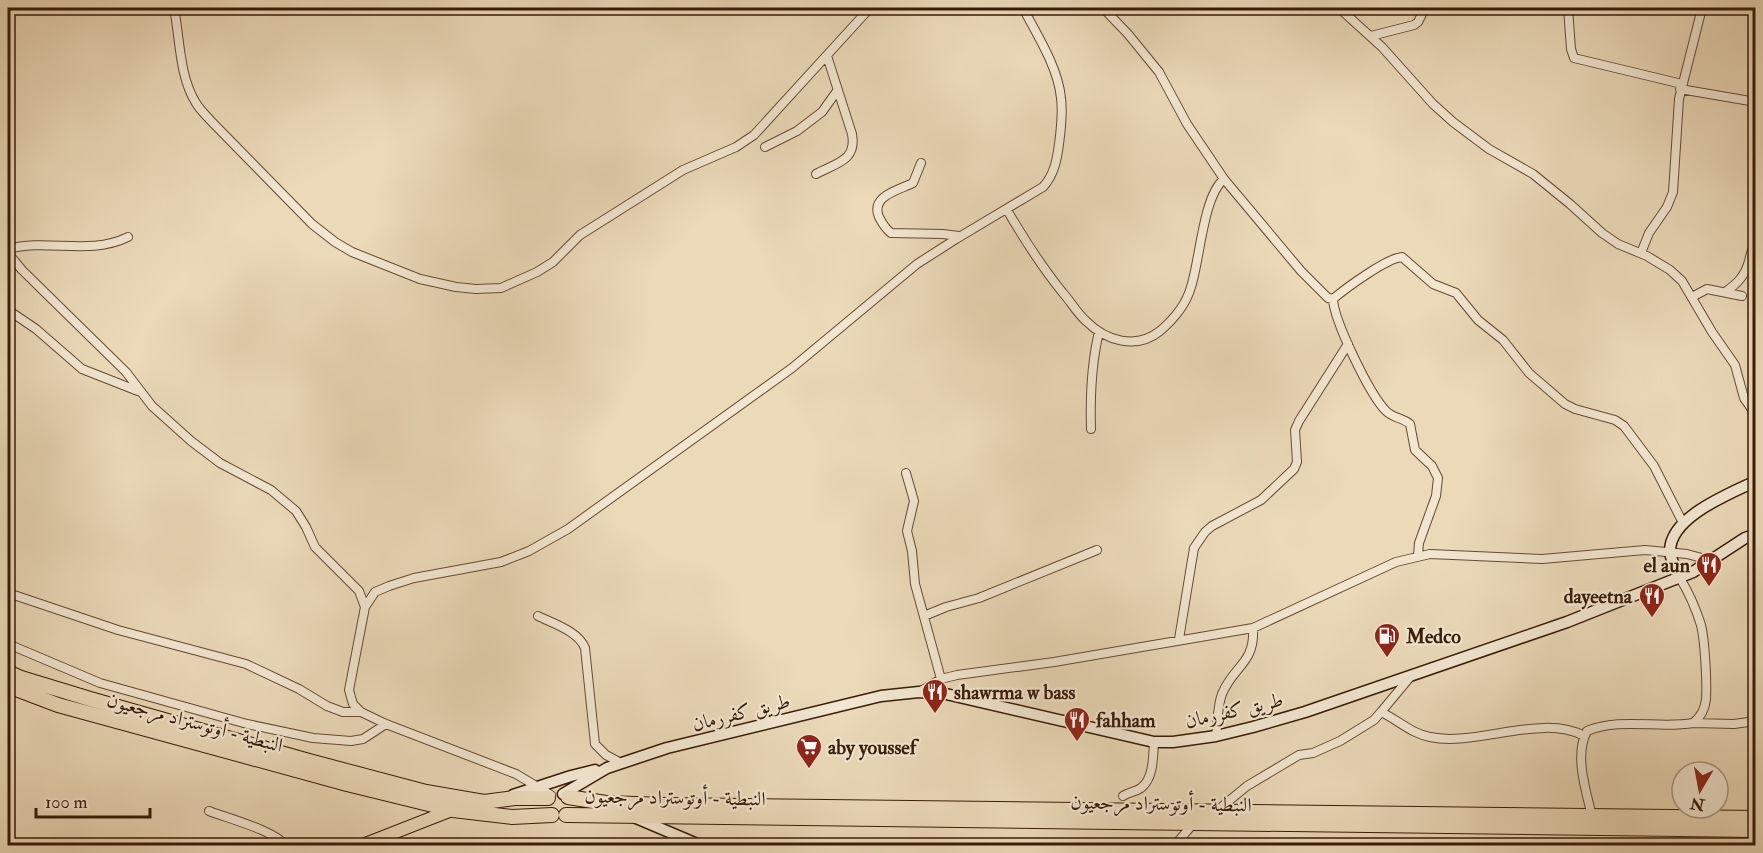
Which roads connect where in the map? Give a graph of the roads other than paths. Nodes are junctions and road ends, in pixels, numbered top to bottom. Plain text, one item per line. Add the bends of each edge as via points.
1 (174, 8) edge
2 (870, 8) edge
3 (1023, 8) edge
4 (1103, 8) edge
5 (1339, 8) edge
6 (1425, 8) edge
7 (1568, 8) edge
8 (1702, 8) edge
9 (1371, 36) junction
10 (827, 56) junction
11 (1681, 87) junction
12 (837, 91) junction
13 (1755, 102) edge
14 (765, 147) dead end
15 (921, 163) dead end
16 (816, 174) dead end
17 (1224, 179) junction
18 (1006, 210) junction
19 (960, 236) junction
20 (128, 237) dead end
21 (1755, 243) edge
22 (8, 251) edge
23 (1641, 253) junction
24 (1725, 292) junction
25 (1742, 296) dead end
26 (1692, 297) junction
27 (1334, 298) junction
28 (8, 310) edge
29 (1099, 332) junction
30 (1348, 344) junction
31 (142, 393) junction
32 (1755, 415) edge
33 (1091, 429) dead end
34 (906, 472) dead end
35 (1755, 481) edge
36 (1683, 523) junction
37 (1755, 534) edge
38 (1096, 550) dead end
39 (1670, 552) junction
40 (1418, 555) junction
41 (1713, 561) junction
42 (1680, 578) junction
43 (8, 593) edge
44 (365, 607) junction
45 (538, 616) dead end
46 (924, 616) junction
47 (1253, 628) junction
48 (1179, 639) junction
49 (8, 644) edge
50 (8, 672) edge
51 (1413, 674) junction
52 (941, 679) junction
53 (8, 686) edge
54 (919, 692) junction
55 (361, 712) junction
56 (1381, 712) junction
57 (1755, 721) edge
58 (1693, 723) junction
59 (247, 724) junction
60 (386, 724) junction
61 (1216, 736) junction
62 (1584, 736) junction
63 (243, 742) junction
64 (1154, 742) junction
65 (621, 763) junction
66 (607, 768) junction
67 (554, 794) junction
68 (1123, 796) dead end
69 (490, 801) junction
70 (453, 810) junction
71 (208, 811) dead end
72 (1214, 812) junction
73 (552, 815) junction
74 (566, 815) junction
75 (631, 816) junction
76 (1592, 816) junction
77 (1755, 818) edge
78 (1195, 822) junction
79 (1755, 830) edge
80 (381, 842) edge
81 (286, 846) edge
82 (360, 846) edge
83 (702, 846) edge
84 (1174, 846) edge

1 - 10 street via 183,66 196,104 312,224 369,259 420,279 476,290 501,288 537,272 580,236 683,170 736,147 754,135
2 - 10 street
3 - 18 street via 1059,86 1062,125 1049,181
4 - 17 street via 1159,72 1187,124
5 - 9 street
6 - 9 street via 1414,25
7 - 11 street via 1574,58
8 - 11 street
9 - 23 street via 1453,122 1540,180 1602,233
10 - 12 street
11 - 13 street
11 - 23 street via 1673,192
12 - 14 street via 817,117
12 - 16 street via 852,134 853,151
15 - 19 street via 913,183 877,205 882,221 891,232
17 - 27 street via 1301,271 1328,298
17 - 29 street via 1212,197 1183,308 1157,334 1143,341 1119,341
18 - 19 street
18 - 29 street via 1046,272 1084,320
19 - 44 street via 900,278 776,381 568,529 501,562 389,586 375,592
20 - 22 street via 100,245 33,245
21 - 24 street via 1742,278
22 - 31 street
23 - 26 street via 1682,281
24 - 25 street
24 - 26 street via 1707,289
26 - 32 street via 1735,365 1744,398
27 - 30 street
27 - 36 street via 1394,257 1407,260 1433,284 1456,293 1478,320 1503,340 1529,373 1564,404 1624,426 1654,466
28 - 31 street via 82,369
29 - 33 street via 1090,385
30 - 40 street via 1377,400 1391,416 1410,424 1415,450 1436,471 1436,496
30 - 48 street via 1295,430 1294,469 1261,500 1212,526 1198,542
31 - 44 street via 210,457 271,490 296,511 315,547 359,591
34 - 46 street via 914,501 907,531
35 - 36 main road
36 - 39 main road
37 - 41 main road, طريق كفررمان
38 - 46 street
39 - 40 street via 1645,550 1542,559
39 - 41 street
39 - 42 main road
40 - 47 street
41 - 42 main road, طريق كفررمان
42 - 51 main road, طريق كفررمان via 1567,622
42 - 58 street via 1698,616 1702,635 1706,700
43 - 55 street via 118,630 246,664 327,706 343,712
44 - 55 street via 349,690
45 - 65 street via 582,641 596,744
46 - 52 street
47 - 48 street
47 - 61 street via 1254,643 1249,656 1222,695
48 - 52 street
49 - 59 street via 100,683
50 - 63 highway, النبطية - أوتوستراد مرجعيون
51 - 56 street
51 - 61 main road, طريق كفررمان via 1305,712
52 - 54 street
53 - 70 highway, النبطية - أوتوستراد مرجعيون via 58,705
54 - 64 main road, طريق كفررمان via 946,694
54 - 65 main road, طريق كفررمان via 843,705
55 - 60 street
56 - 62 street via 1432,738 1534,729 1570,730
56 - 72 street via 1340,741 1299,755 1247,786
57 - 58 street
58 - 62 street via 1608,725 1590,729
59 - 60 street via 313,738 351,741 363,739
59 - 63 street
60 - 67 street via 516,774
61 - 64 main road, طريق كفررمان
62 - 76 street via 1581,757
63 - 69 highway, النبطية - أوتوستراد مرجعيون via 426,792
64 - 68 street via 1149,779 1140,789
65 - 66 main road, طريق كفررمان
66 - 67 main road, طريق كفررمان
66 - 67 main road via 571,776
67 - 69 highway, النبطية - أوتوستراد مرجعيون
67 - 72 highway, النبطية - أوتوستراد مرجعيون via 606,803 667,805
67 - 73 highway via 546,806
67 - 74 highway via 570,809
69 - 70 main road
70 - 73 highway, النبطية - أوتوستراد مرجعيون via 512,817
70 - 80 main road
71 - 81 street via 260,830
72 - 76 highway, النبطية - أوتوستراد مرجعيون
73 - 74 highway, النبطية - أوتوستراد مرجعيون
74 - 75 highway, النبطية - أوتوستراد مرجعيون
75 - 78 highway, النبطية - أوتوستراد مرجعيون
75 - 83 main road
76 - 77 highway, النبطية - أوتوستراد مرجعيون
78 - 79 highway, النبطية - أوتوستراد مرجعيون
78 - 84 street
80 - 82 main road

